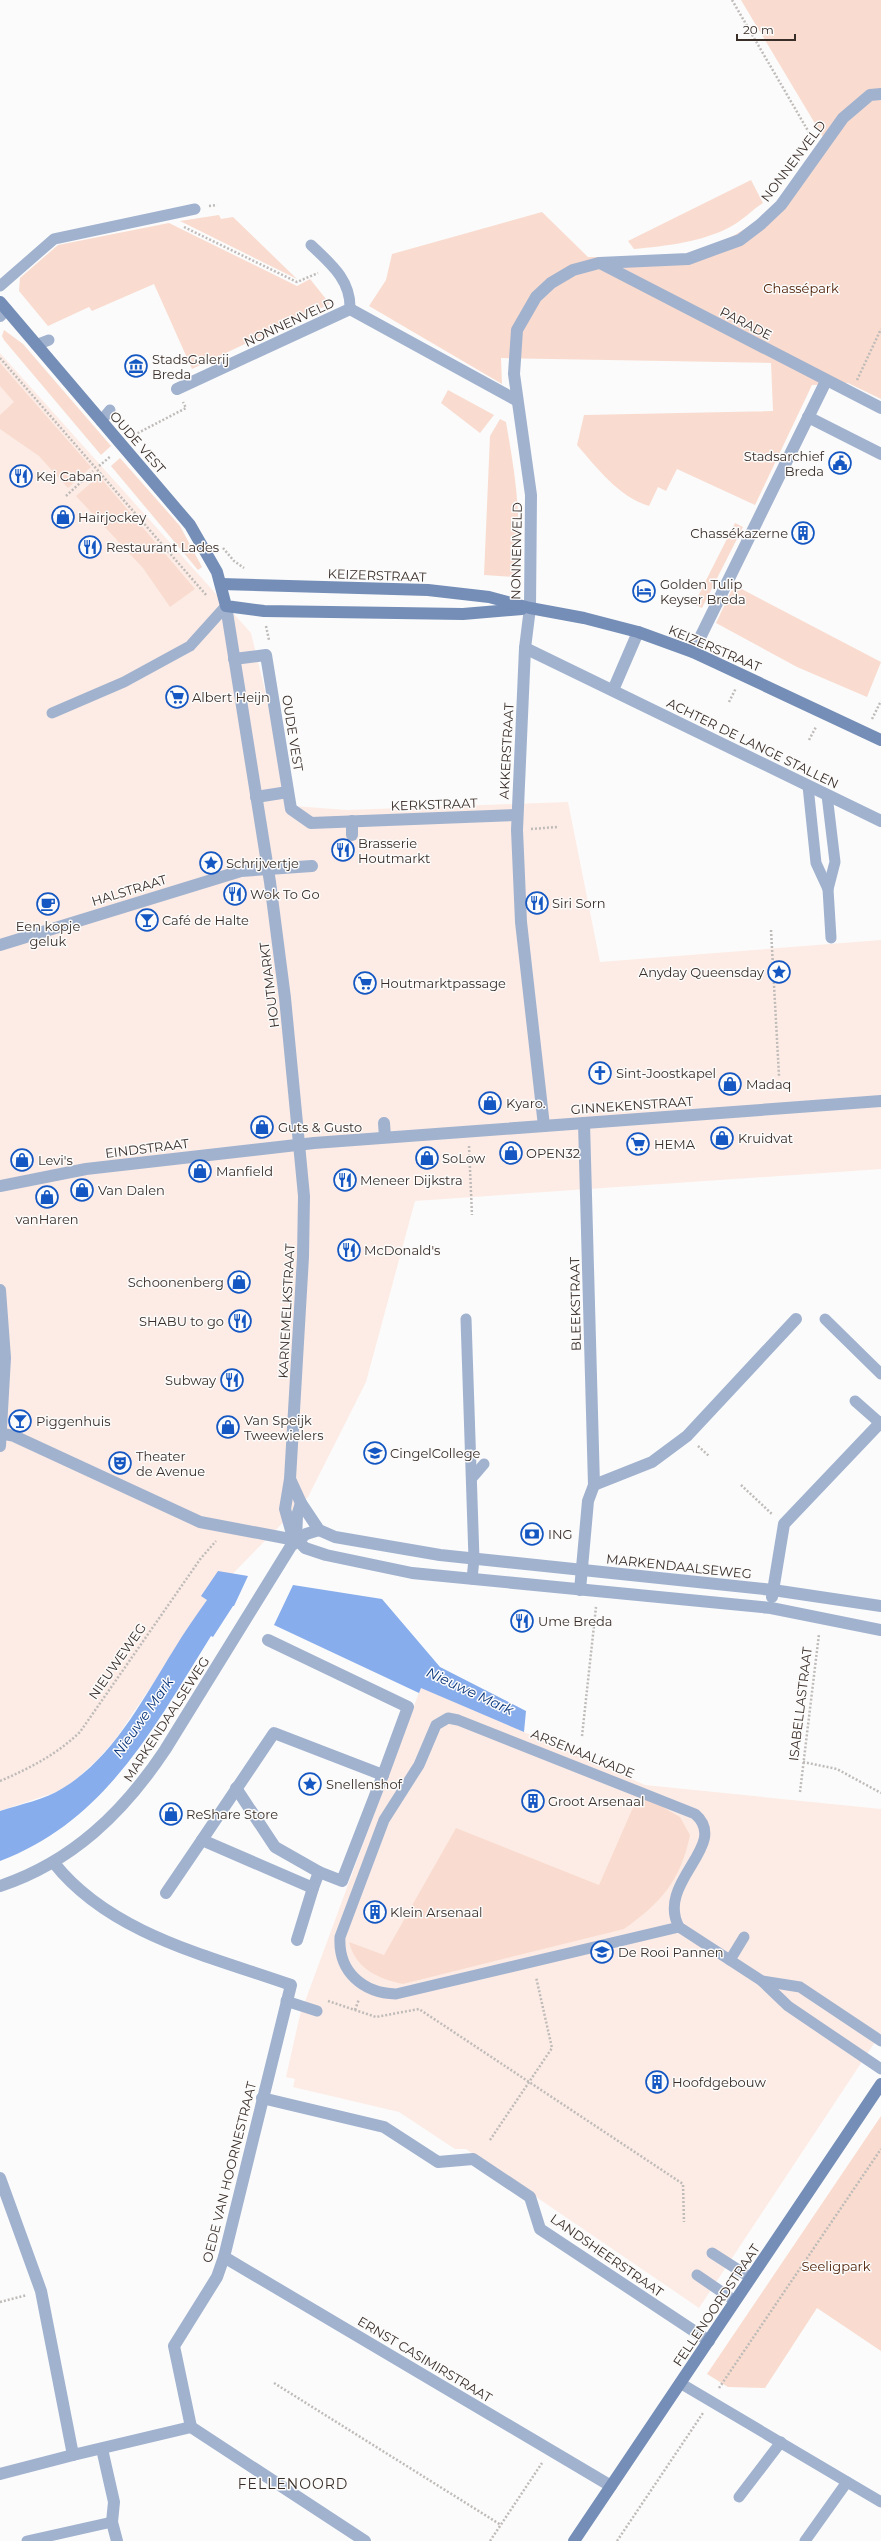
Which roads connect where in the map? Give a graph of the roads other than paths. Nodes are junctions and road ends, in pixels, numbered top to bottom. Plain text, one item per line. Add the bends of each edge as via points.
1 (881, 94) edge
2 (194, 209) dead end
3 (310, 245) dead end
4 (599, 263) junction
5 (0, 286) edge
6 (2, 309) edge
7 (350, 309) junction
8 (49, 340) dead end
9 (36, 345) junction
10 (826, 381) junction
11 (177, 389) road end
12 (516, 400) junction
13 (881, 408) edge
14 (110, 410) dead end
15 (808, 417) junction
16 (101, 421) junction
17 (881, 454) edge
18 (221, 584) junction
19 (226, 606) junction
20 (530, 608) junction
21 (638, 632) junction
22 (525, 648) junction
23 (693, 652) junction
24 (234, 659) junction
25 (613, 690) junction
26 (52, 713) dead end
27 (881, 740) edge
28 (808, 786) junction
29 (288, 792) junction
30 (827, 796) junction
31 (256, 797) junction
32 (517, 815) junction
33 (352, 821) junction
34 (881, 822) edge
35 (352, 834) dead end
36 (312, 866) dead end
37 (267, 868) junction
38 (828, 889) junction
39 (831, 938) dead end
40 (0, 945) edge
41 (881, 1101) edge
42 (384, 1123) dead end
43 (584, 1123) junction
44 (544, 1126) junction
45 (385, 1137) junction
46 (299, 1145) junction
47 (0, 1186) edge
48 (0, 1290) edge
49 (466, 1319) dead end
50 (796, 1319) dead end
51 (824, 1319) dead end
52 (881, 1374) edge
53 (855, 1400) dead end
54 (881, 1422) edge
55 (1, 1433) edge
56 (0, 1446) edge
57 (484, 1464) dead end
58 (472, 1478) junction
59 (290, 1480) junction
60 (594, 1485) junction
61 (301, 1503) junction
62 (319, 1530) junction
63 (295, 1540) junction
64 (474, 1559) junction
65 (581, 1570) junction
66 (472, 1579) junction
67 (580, 1590) junction
68 (773, 1590) junction
69 (881, 1606) edge
70 (771, 1608) junction
71 (881, 1630) edge
72 (268, 1640) dead end
73 (383, 1775) junction
74 (236, 1788) junction
75 (202, 1840) junction
76 (54, 1862) junction
77 (319, 1872) junction
78 (0, 1886) edge
79 (313, 1888) junction
80 (166, 1893) dead end
81 (679, 1927) junction
82 (744, 1937) dead end
83 (297, 1940) dead end
84 (730, 1960) junction
85 (762, 1981) junction
86 (286, 2001) junction
87 (317, 2011) dead end
88 (881, 2042) edge
89 (881, 2068) edge
90 (881, 2084) edge
91 (262, 2098) junction
92 (0, 2178) edge
93 (712, 2252) dead end
94 (224, 2257) junction
95 (697, 2275) dead end
96 (751, 2278) junction
97 (735, 2301) junction
98 (709, 2341) junction
99 (680, 2383) junction
100 (191, 2427) junction
101 (781, 2442) junction
102 (102, 2449) junction
103 (73, 2455) junction
104 (0, 2474) edge
105 (846, 2482) junction
106 (611, 2486) junction
107 (739, 2497) dead end
108 (881, 2502) edge
109 (112, 2522) junction
110 (27, 2541) edge
111 (117, 2541) edge
112 (366, 2541) edge
113 (574, 2541) edge
114 (805, 2541) edge

1 - 4 street, NONNENVELD via 870,95 843,118 781,205 740,240 688,259
2 - 5 lane via 54,239
3 - 7 lane via 339,272 350,296
4 - 10 street, PARADE
4 - 12 street, NONNENVELD via 573,270 551,283 536,297 524,315 517,330 514,349
6 - 9 street, OUDE VEST
7 - 11 street, NONNENVELD
7 - 12 street, NONNENVELD
8 - 9 lane
9 - 16 street, OUDE VEST
10 - 13 street, PARADE
10 - 15 street
12 - 20 street, NONNENVELD via 531,495
14 - 16 lane
15 - 17 street
15 - 23 street
16 - 18 street, OUDE VEST via 198,536
18 - 19 street, OUDE VEST
18 - 20 street, KEIZERSTRAAT via 428,590 489,597
19 - 20 street, KEIZERSTRAAT via 264,611 463,614
19 - 24 street, OUDE VEST
19 - 26 lane via 190,646 118,685
20 - 21 street, KEIZERSTRAAT
20 - 22 street, AKKERSTRAAT
21 - 23 street, KEIZERSTRAAT
21 - 25 street
22 - 25 street, ACHTER DE LANGE STALLEN
22 - 32 street, AKKERSTRAAT
23 - 27 street, KEIZERSTRAAT
24 - 29 street, OUDE VEST via 266,654
24 - 31 street, OUDE VEST
25 - 28 street, ACHTER DE LANGE STALLEN
28 - 30 street, ACHTER DE LANGE STALLEN
28 - 38 lane via 816,863
29 - 31 street
29 - 33 street, KERKSTRAAT via 291,809 311,823
30 - 34 street, ACHTER DE LANGE STALLEN
30 - 38 lane via 835,862
31 - 37 street, OUDE VEST
32 - 33 street, KERKSTRAAT
32 - 44 street, AKKERSTRAAT via 514,895 526,968
33 - 35 street
36 - 37 street
37 - 40 street, HALSTRAAT via 241,871
37 - 46 street, HOUTMARKT via 285,998
38 - 39 lane
41 - 43 street, GINNEKENSTRAAT
42 - 45 street
43 - 44 street, GINNEKENSTRAAT
43 - 60 street, BLEEKSTRAAT
44 - 45 street, GINNEKENSTRAAT
45 - 46 street, GINNEKENSTRAAT
46 - 47 street, EINDSTRAAT via 86,1169
46 - 59 street, KARNEMELKSTRAAT via 305,1216
48 - 55 street via 5,1358
49 - 58 lane
50 - 60 street via 687,1436 652,1462
51 - 52 lane
53 - 54 lane
54 - 68 street via 784,1524
55 - 56 street
55 - 63 street via 14,1436 100,1474 200,1522
57 - 58 lane
58 - 64 lane
59 - 61 street, KARNEMELKSTRAAT
59 - 63 street, KARNEMELKSTRAAT via 285,1508 289,1528
60 - 65 street, BLEEKSTRAAT via 588,1501
61 - 62 street
61 - 63 street, MARKENDAALSEWEG
62 - 63 street
62 - 64 street, MARKENDAALSEWEG via 335,1537
63 - 66 street via 311,1551 326,1555 412,1573
63 - 76 street, MARKENDAALSEWEG via 150,1772 117,1812 98,1830
64 - 65 street, MARKENDAALSEWEG
64 - 66 lane
65 - 67 street
65 - 68 street, MARKENDAALSEWEG
66 - 67 street
67 - 70 street
68 - 69 street, MARKENDAALSEWEG
68 - 70 street
70 - 71 street
72 - 73 street via 408,1707
73 - 74 street via 274,1733
73 - 77 street via 342,1881
74 - 75 street
74 - 77 street via 275,1847
75 - 79 street
75 - 80 street
76 - 78 street, MARKENDAALSEWEG
76 - 86 street, OEDE VAN HOORNESTRAAT via 76,1887 137,1927 185,1948 291,1985
77 - 79 street
79 - 83 street
81 - 81 lane, ARSENAALKADE via 674,1913 674,1897 701,1850 704,1827 699,1817 690,1811 469,1723 448,1718 440,1721 433,1730 419,1765 384,1820 340,1938 343,1962 353,1978 376,1992 396,1994
81 - 84 lane
82 - 84 lane
84 - 85 lane
85 - 88 lane via 800,1987
85 - 89 lane via 788,2006
86 - 87 lane
86 - 91 street, OEDE VAN HOORNESTRAAT
90 - 96 street, FELLENOORDSTRAAT
91 - 94 street, OEDE VAN HOORNESTRAAT
91 - 98 street, LANDSHEERSTRAAT via 384,2127 438,2162 473,2159 530,2197 540,2229
92 - 103 street via 41,2291
93 - 96 lane
94 - 100 street, OEDE VAN HOORNESTRAAT via 217,2277 174,2346
94 - 106 street, ERNST CASIMIRSTRAAT
95 - 97 lane
96 - 97 street, FELLENOORDSTRAAT
97 - 98 street, FELLENOORDSTRAAT
98 - 99 street, FELLENOORDSTRAAT
99 - 101 lane
99 - 106 street, FELLENOORDSTRAAT
100 - 102 street
100 - 112 street
101 - 105 lane
101 - 107 lane
102 - 103 street
102 - 109 street via 114,2502
103 - 104 street
105 - 108 lane
105 - 114 lane
106 - 113 street, FELLENOORDSTRAAT
109 - 110 lane
109 - 111 street

